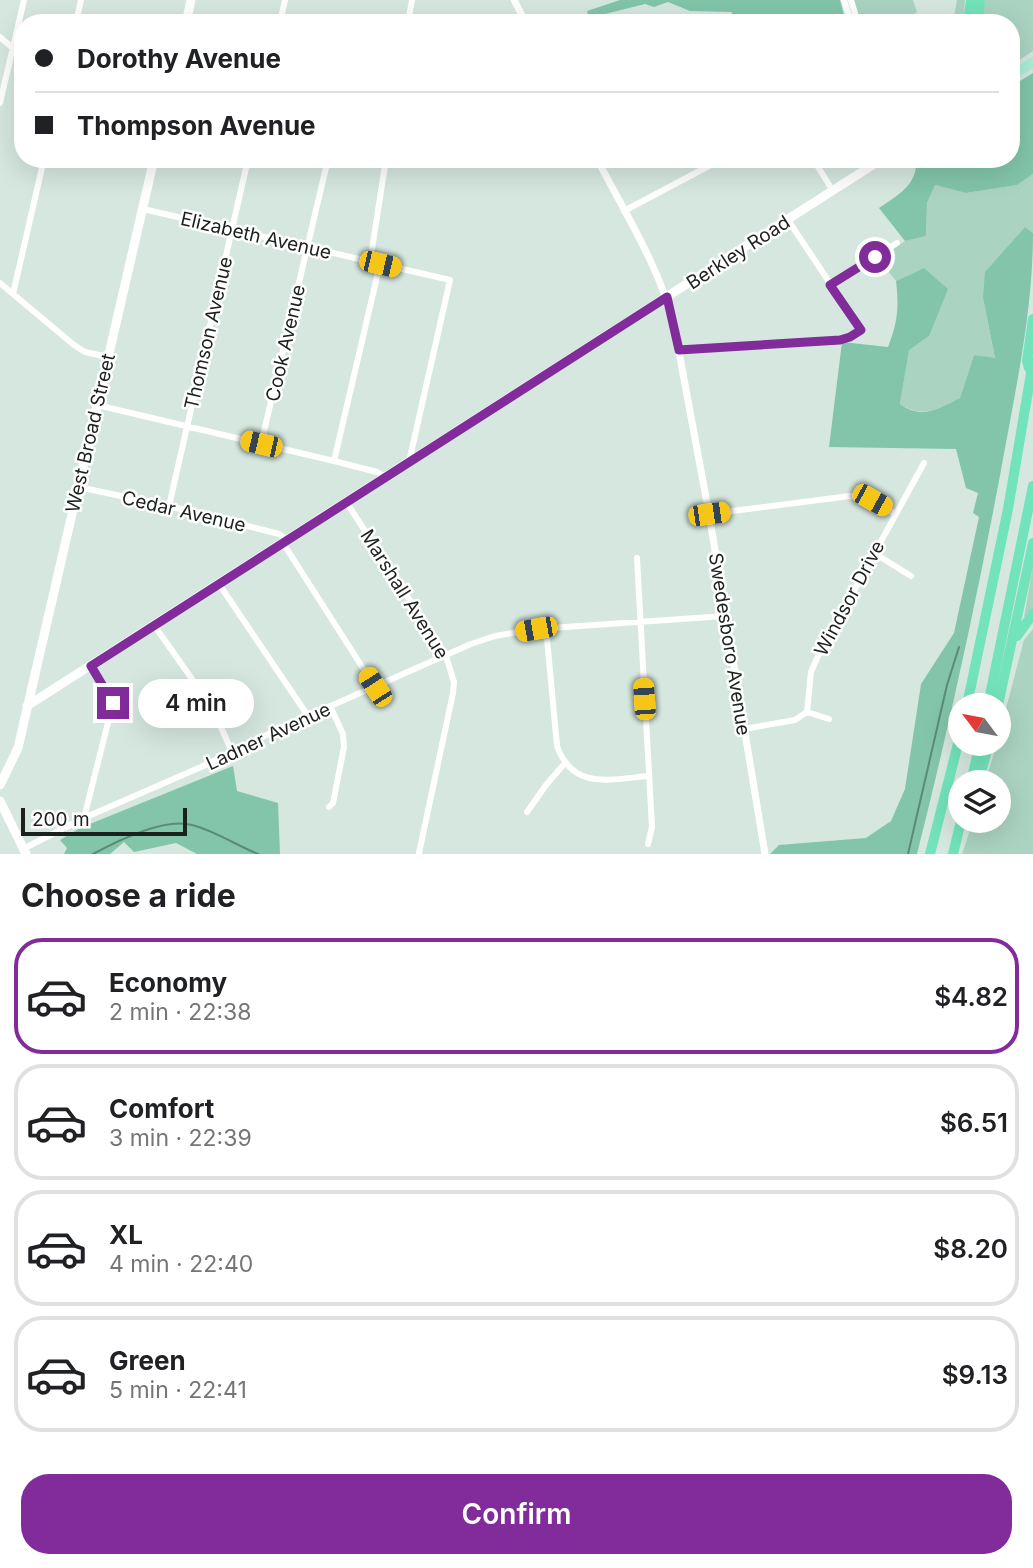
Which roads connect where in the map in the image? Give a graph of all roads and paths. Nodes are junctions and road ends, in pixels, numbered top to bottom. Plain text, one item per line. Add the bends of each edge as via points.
1 (0, 37) edge
2 (14, 44) edge
3 (13, 48) junction
4 (0, 103) edge
5 (42, 168) edge
6 (152, 168) edge
7 (246, 168) edge
8 (326, 168) edge
9 (385, 168) edge
10 (602, 168) edge
11 (705, 168) edge
12 (819, 168) edge
13 (868, 168) edge
14 (833, 191) junction
15 (143, 209) junction
16 (624, 211) junction
17 (788, 220) junction
18 (232, 229) junction
19 (897, 243) dead end
20 (307, 247) junction
21 (370, 262) junction
22 (380, 264) junction
23 (0, 283) edge
24 (830, 285) junction
25 (13, 295) junction
26 (667, 297) junction
27 (1033, 319) edge
28 (679, 350) junction
29 (108, 357) junction
30 (1033, 362) edge
31 (1031, 376) edge
32 (97, 405) junction
33 (186, 427) junction
34 (261, 444) junction
35 (334, 461) junction
36 (409, 463) junction
37 (924, 463) dead end
38 (386, 477) junction
39 (1033, 486) edge
40 (78, 487) junction
41 (347, 503) junction
42 (169, 506) junction
43 (894, 513) junction
44 (709, 514) junction
45 (285, 541) junction
46 (1033, 543) edge
47 (874, 553) junction
48 (636, 558) dead end
49 (911, 576) dead end
50 (219, 584) junction
51 (1033, 614) edge
52 (725, 616) junction
53 (639, 622) junction
54 (154, 625) junction
55 (546, 628) junction
56 (1012, 648) junction
57 (446, 656) junction
58 (91, 666) junction
59 (375, 687) junction
60 (970, 693) edge
61 (990, 693) edge
62 (1001, 693) edge
63 (27, 706) junction
64 (330, 706) junction
65 (807, 712) junction
66 (308, 716) junction
67 (829, 719) dead end
68 (744, 729) junction
69 (232, 752) junction
70 (955, 756) edge
71 (13, 760) junction
72 (565, 763) junction
73 (0, 770) edge
74 (649, 776) junction
75 (0, 785) edge
76 (0, 801) edge
77 (329, 807) dead end
78 (527, 812) dead end
79 (84, 818) junction
80 (958, 833) edge
81 (648, 844) dead end
82 (25, 851) edge
83 (419, 853) edge
84 (765, 854) edge
85 (930, 854) edge
86 (953, 854) edge

1 - 3 street
2 - 3 street
3 - 4 street
5 - 25 street
6 - 15 main road, West Broad Street
7 - 18 street, Thomson Avenue
8 - 20 street, Cook Avenue
9 - 21 street
10 - 16 street, Swedesboro Avenue
11 - 16 street
12 - 14 street
13 - 14 main road, Berkley Road
14 - 17 main road, Berkley Road
15 - 18 street, Elizabeth Avenue
15 - 29 main road, West Broad Street
16 - 26 street, Swedesboro Avenue
17 - 24 street
17 - 26 main road, Berkley Road
18 - 20 street, Elizabeth Avenue
18 - 33 street, Thomson Avenue
19 - 24 street
20 - 21 street, Elizabeth Avenue
20 - 34 street, Cook Avenue
21 - 22 street, Elizabeth Avenue
22 - 35 street
22 - 36 street, Elizabeth Avenue via 450,280
23 - 25 street
24 - 28 street via 861,330 850,337
25 - 29 street via 85,352
26 - 28 street, Swedesboro Avenue
26 - 36 main road, Berkley Road
27 - 31 highway via 1027,361
28 - 44 street, Swedesboro Avenue
29 - 32 main road, West Broad Street
30 - 31 highway
31 - 60 highway
32 - 33 street
32 - 40 main road, West Broad Street
33 - 34 street
33 - 42 street, Thomson Avenue
34 - 35 street
35 - 38 street
36 - 38 main road, Berkley Road
37 - 43 street, Windsor Drive
38 - 41 main road, Berkley Road
39 - 61 highway
40 - 42 street, Cedar Avenue
40 - 63 main road, West Broad Street
41 - 45 main road, Berkley Road
41 - 57 street, Marshall Avenue
42 - 45 street, Cedar Avenue via 279,534
43 - 44 street via 872,500 850,496
43 - 47 street, Windsor Drive
44 - 52 street, Swedesboro Avenue
45 - 50 main road, Berkley Road
45 - 59 street
46 - 56 highway
47 - 49 street
47 - 65 street, Windsor Drive via 814,664
48 - 53 street
50 - 54 main road, Berkley Road
50 - 66 street
51 - 56 highway
52 - 53 street, Ladner Avenue
52 - 68 street, Swedesboro Avenue
53 - 55 street, Ladner Avenue
53 - 74 street
54 - 58 main road, Berkley Road
54 - 69 street via 213,709
55 - 57 street, Ladner Avenue via 495,636
55 - 72 street via 557,746
56 - 62 highway
57 - 59 street, Ladner Avenue
57 - 83 street, Marshall Avenue via 453,693
58 - 63 main road, Berkley Road
58 - 79 street via 113,703
59 - 64 street, Ladner Avenue
63 - 71 main road, West Broad Street
64 - 66 street, Ladner Avenue
64 - 77 street via 344,747
65 - 67 street
65 - 68 street via 795,720
66 - 69 street, Ladner Avenue
68 - 84 street, Swedesboro Avenue
69 - 79 street, Ladner Avenue
70 - 85 highway
71 - 73 main road
71 - 75 main road, West Broad Street
72 - 74 street via 575,773 595,780
72 - 78 street
74 - 81 street via 652,827
76 - 82 main road
79 - 82 street, Ladner Avenue
80 - 86 highway

